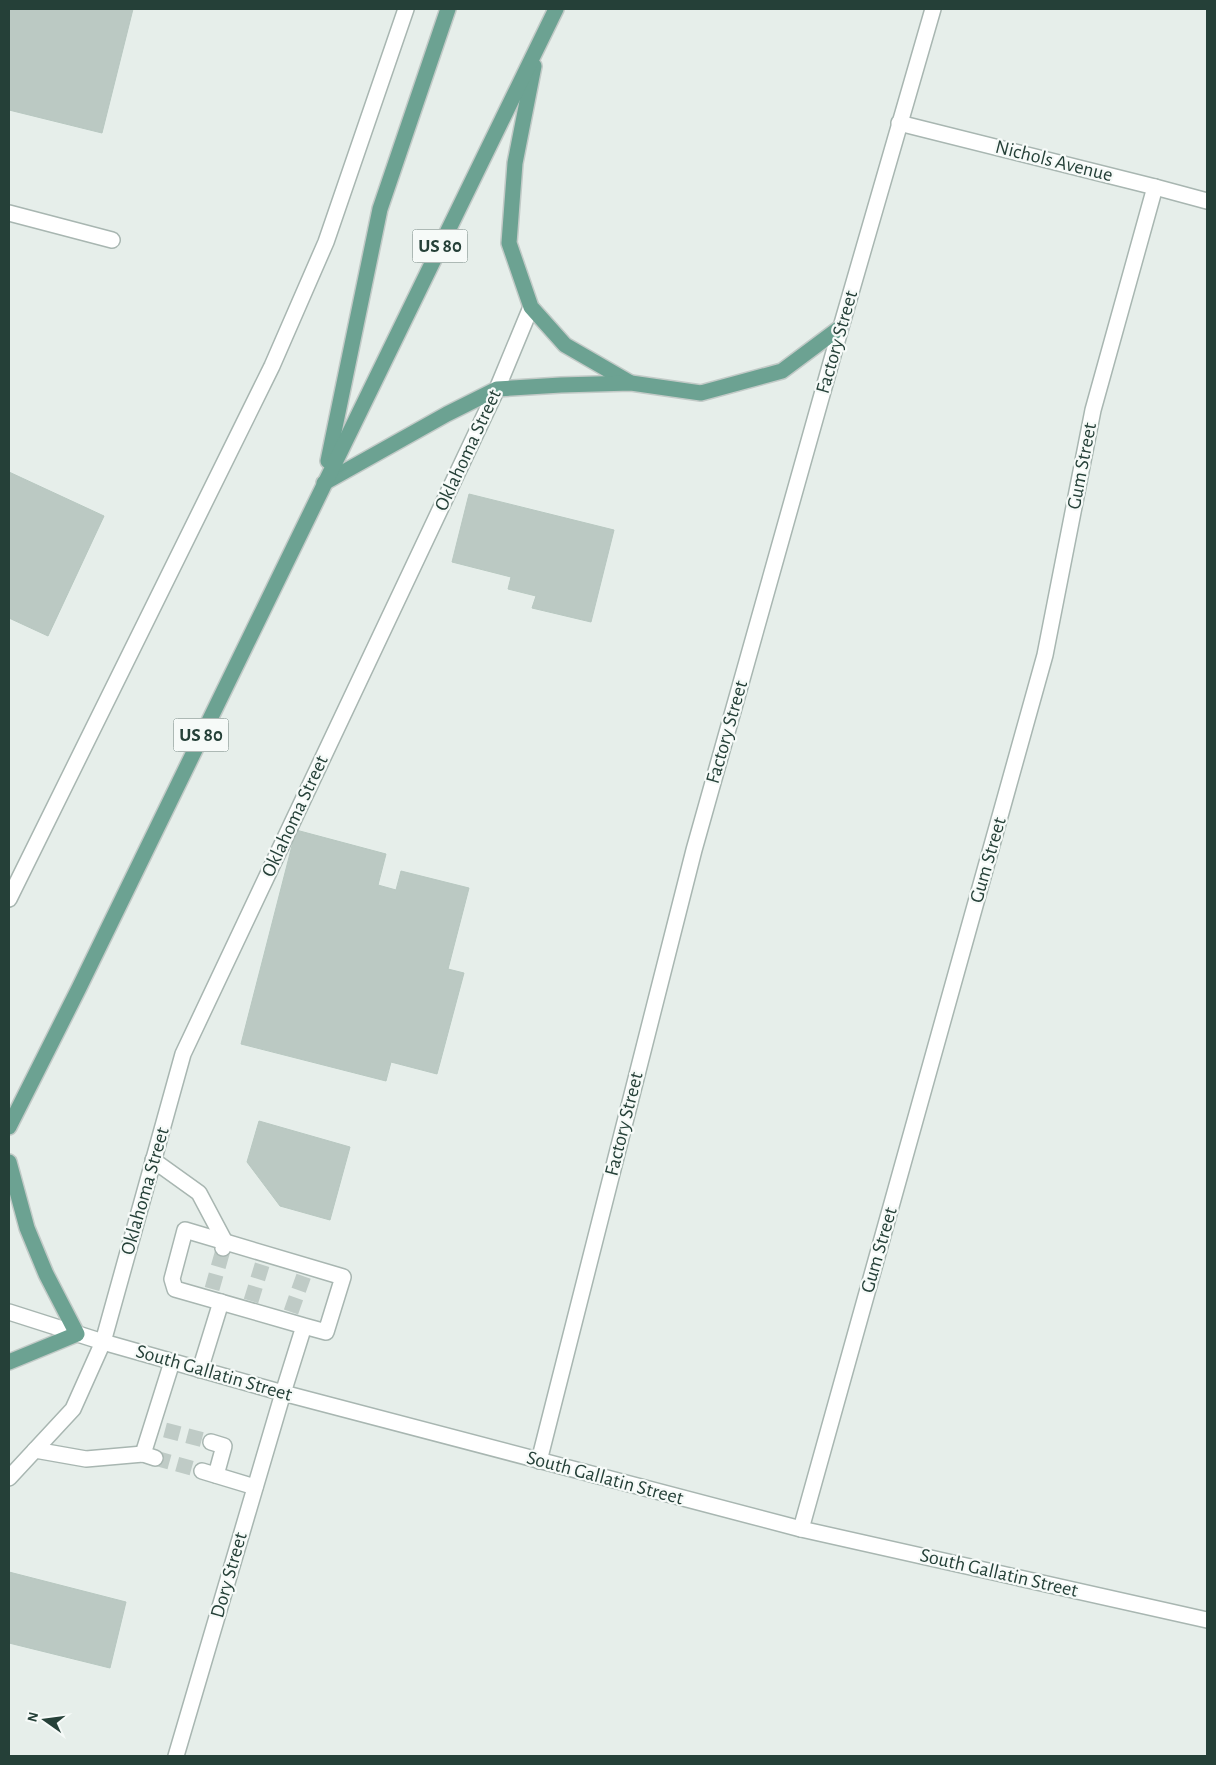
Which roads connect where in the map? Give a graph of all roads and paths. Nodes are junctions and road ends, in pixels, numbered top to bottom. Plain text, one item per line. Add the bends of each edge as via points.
1 (406, 9) edge
2 (448, 9) edge
3 (556, 9) edge
4 (933, 9) edge
5 (538, 46) junction
6 (899, 123) junction
7 (1155, 186) junction
8 (1207, 201) edge
9 (9, 213) edge
10 (112, 240) dead end
11 (531, 306) junction
12 (840, 328) junction
13 (631, 383) junction
14 (497, 389) junction
15 (324, 483) junction
16 (9, 899) edge
17 (9, 1127) edge
18 (153, 1160) junction
19 (9, 1162) edge
20 (224, 1246) junction
21 (214, 1296) junction
22 (9, 1312) edge
23 (304, 1326) junction
24 (76, 1334) junction
25 (103, 1342) junction
26 (9, 1362) edge
27 (172, 1362) junction
28 (200, 1370) junction
29 (283, 1393) junction
30 (211, 1442) dead end
31 (35, 1450) junction
32 (538, 1461) junction
33 (9, 1478) edge
34 (255, 1487) junction
35 (801, 1529) junction
36 (1207, 1620) edge
37 (176, 1756) edge

1 - 16 street via 326,242 272,366
2 - 15 main road via 380,209
3 - 5 main road, US 80
4 - 6 street, Factory Street
5 - 11 main road via 515,163 509,243
5 - 15 main road, US 80
6 - 7 street, Nichols Avenue
6 - 12 street, Factory Street
7 - 8 street, Nichols Avenue
7 - 35 street, Gum Street via 1093,410 1045,655
9 - 10 street
11 - 13 main road via 565,345
11 - 14 street, Oklahoma Street
12 - 13 main road via 782,371 701,393
12 - 32 street, Factory Street via 694,850
13 - 14 main road
14 - 15 main road
14 - 18 street, Oklahoma Street via 183,1054
15 - 17 main road, US 80
18 - 20 street via 199,1193
18 - 25 street, Oklahoma Street
19 - 24 main road via 27,1228
20 - 21 street via 185,1230 172,1279 175,1289
20 - 23 street via 305,1271 343,1278 326,1332
21 - 23 street via 290,1317
21 - 28 street
22 - 24 street, South Gallatin Street
23 - 29 street, Dory Street
24 - 25 street, South Gallatin Street
24 - 26 main road
25 - 27 street, South Gallatin Street
25 - 31 street, Oklahoma Street via 73,1410
27 - 28 street, South Gallatin Street
27 - 31 street via 149,1456 86,1459
28 - 29 street, South Gallatin Street
29 - 32 street, South Gallatin Street
29 - 34 street, Dory Street
30 - 34 street via 224,1446 209,1473
31 - 33 street, Oklahoma Street
32 - 35 street, South Gallatin Street
34 - 37 street, Dory Street
35 - 36 street, South Gallatin Street

